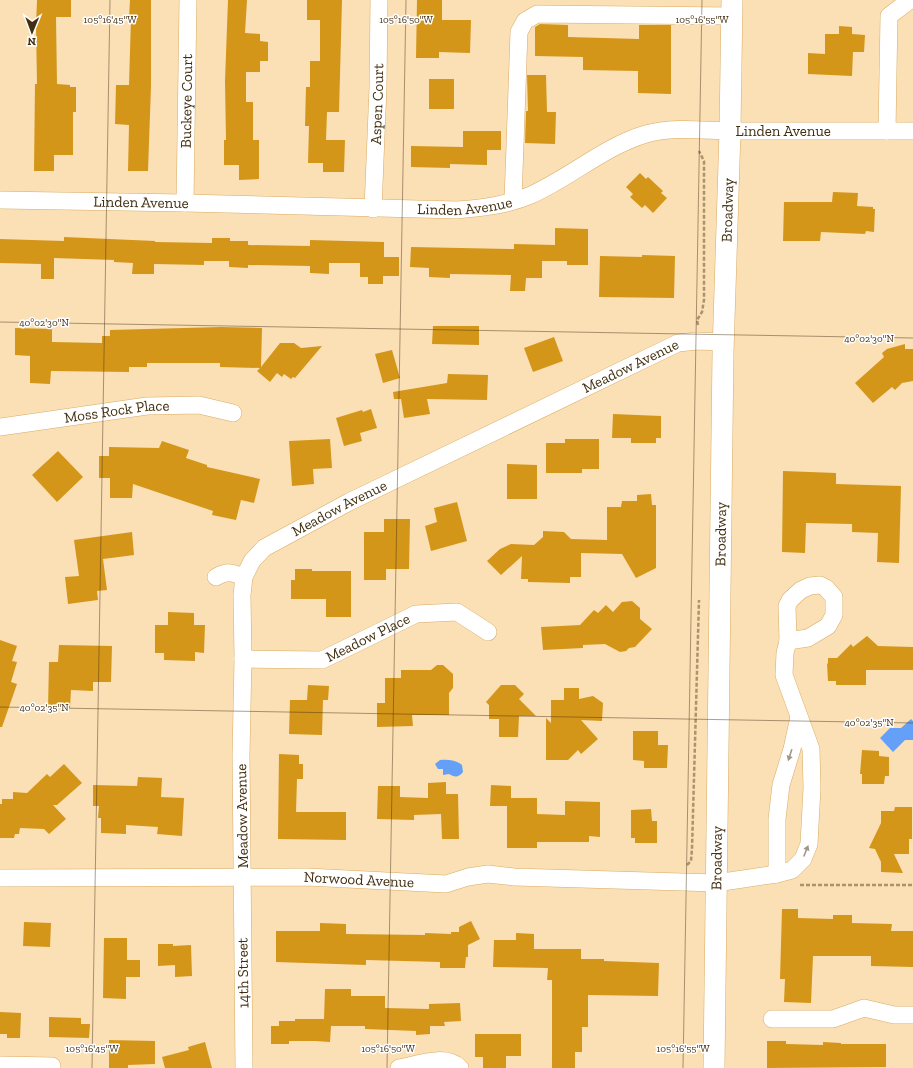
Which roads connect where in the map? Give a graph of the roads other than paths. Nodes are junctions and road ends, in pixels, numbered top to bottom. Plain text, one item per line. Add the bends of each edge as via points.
1 (188, 0) edge
2 (378, 0) edge
3 (910, 0) edge
4 (732, 8) edge
5 (730, 131) junction
6 (887, 131) junction
7 (913, 131) edge
8 (0, 200) edge
9 (513, 201) junction
10 (185, 203) junction
11 (373, 209) junction
12 (724, 342) junction
13 (233, 413) dead end
14 (0, 427) edge
15 (244, 577) junction
16 (216, 578) dead end
17 (488, 632) dead end
18 (788, 642) dead end
19 (243, 659) junction
20 (799, 717) junction
21 (777, 874) junction
22 (0, 878) edge
23 (242, 878) junction
24 (716, 883) junction
25 (913, 1015) edge
26 (772, 1019) dead end
27 (0, 1065) edge
28 (52, 1066) dead end
29 (244, 1068) edge
30 (399, 1068) edge
31 (460, 1068) edge
32 (714, 1068) edge

1 - 10 street, Buckeye Court
2 - 11 street, Aspen Court via 378,87
3 - 6 street via 889,16
4 - 5 main road, Broadway
4 - 9 street via 537,14 525,21 519,32
5 - 6 street, Linden Avenue
5 - 9 street, Linden Avenue via 684,129 632,139 551,185
5 - 12 main road, Broadway
6 - 7 street, Linden Avenue
8 - 10 street, Linden Avenue
9 - 11 street, Linden Avenue via 457,210
10 - 11 street, Linden Avenue
12 - 15 street, Meadow Avenue via 678,343 349,502 264,548 252,561
12 - 24 main road, Broadway
13 - 14 street, Moss Rock Place via 199,405 147,406
15 - 16 street via 231,572 223,573
15 - 19 street, Meadow Avenue
17 - 19 street, Meadow Place via 457,612 416,614 322,660
18 - 20 street, Norwood Avenue via 784,676
19 - 23 street, Meadow Avenue
20 -> 21 street via 781,785 777,819
21 -> 20 street, Norwood Avenue via 792,870 803,859 809,844 811,748
21 - 24 street, Norwood Avenue
22 - 23 street, Norwood Avenue
23 - 24 street, Norwood Avenue via 307,877 446,884 488,874
23 - 29 street, 14th Street
24 - 32 main road, Broadway
25 - 26 street via 894,1015 864,1008 833,1019
27 - 28 street
30 - 31 street via 440,1060 452,1062

